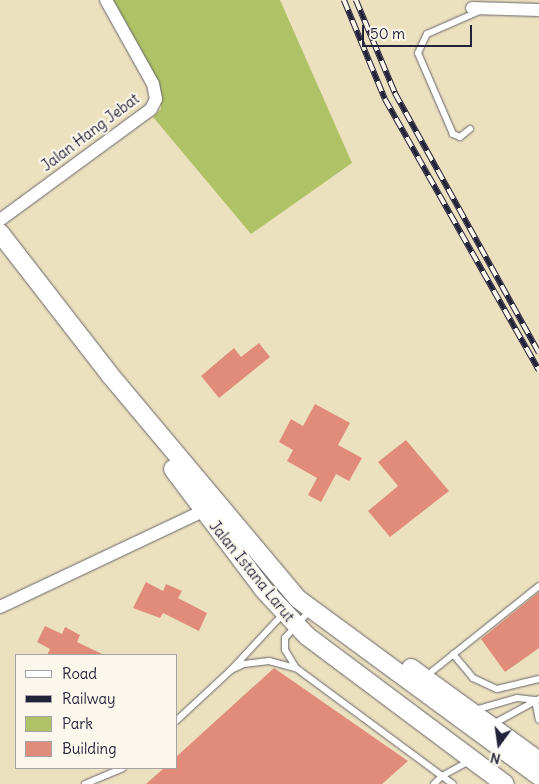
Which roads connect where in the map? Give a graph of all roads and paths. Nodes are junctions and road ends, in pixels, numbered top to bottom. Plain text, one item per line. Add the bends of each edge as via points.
1 (106, 0) edge
2 (472, 8) dead end
3 (486, 8) junction
4 (539, 10) edge
5 (470, 129) dead end
6 (0, 220) edge
7 (0, 233) edge
8 (110, 375) junction
9 (203, 511) junction
10 (539, 586) edge
11 (305, 603) junction
12 (0, 607) edge
13 (290, 619) junction
14 (337, 625) junction
15 (453, 654) junction
16 (296, 668) junction
17 (231, 670) junction
18 (424, 678) junction
19 (539, 679) edge
20 (537, 699) edge
21 (471, 712) junction
22 (178, 719) edge
23 (539, 720) edge
24 (489, 725) junction
25 (471, 760) junction
26 (539, 761) edge
27 (121, 769) edge
28 (442, 776) junction
29 (539, 776) edge
30 (85, 784) edge
31 (434, 784) edge
32 (453, 784) edge
33 (505, 784) edge

1 - 6 street, Jalan Hang Jebat via 153,84 156,99 150,109
2 - 3 street
3 - 4 street
3 - 5 lane via 426,34 418,53 453,134 460,137
7 - 8 main road, Jalan Istana Larut
8 - 9 main road, Jalan Istana Larut
8 - 11 main road, Jalan Istana Larut
9 - 12 street
9 - 13 main road, Jalan Istana Larut
10 - 15 lane
11 - 13 lane
11 - 13 lane
11 - 14 main road, Jalan Istana Larut
13 - 16 lane via 285,650
13 - 17 lane
13 - 25 main road, Jalan Istana Larut
14 - 18 main road, Jalan Istana Larut via 368,638
14 - 29 main road, Jalan Istana Larut
15 - 18 lane
15 - 19 lane via 473,678 497,688
16 - 17 lane via 269,661 244,664
16 - 28 lane
17 - 22 lane
18 - 21 main road, Jalan Istana Larut
20 - 21 lane via 517,698
20 - 23 lane
20 - 24 lane via 521,711
21 - 24 main road, Jalan Istana Larut
24 - 26 main road, Jalan Istana Larut
25 - 28 lane
25 - 33 main road, Jalan Istana Larut
27 - 30 lane
28 - 31 lane
28 - 32 lane

